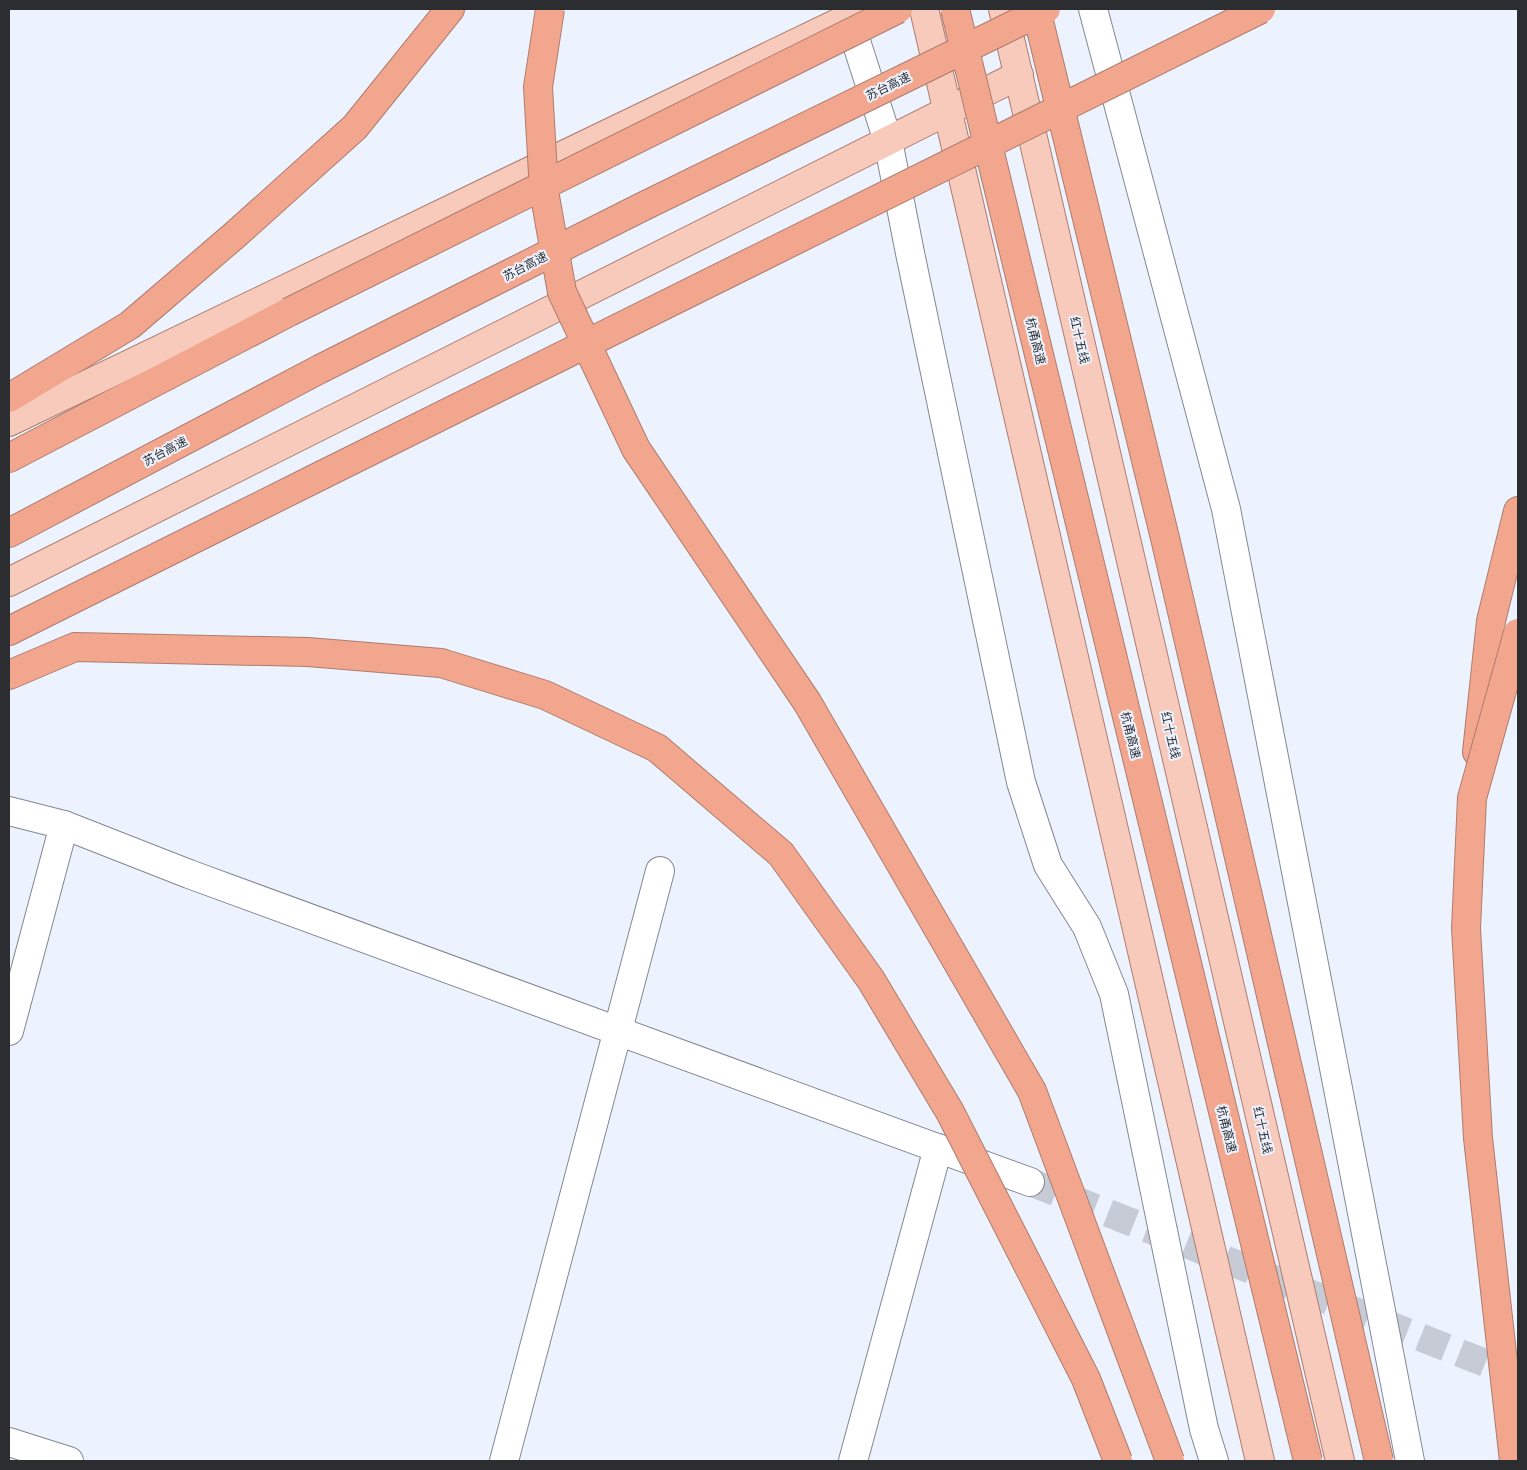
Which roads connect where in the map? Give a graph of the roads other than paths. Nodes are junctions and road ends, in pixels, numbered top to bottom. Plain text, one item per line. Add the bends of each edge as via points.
1 (450, 9) edge
2 (550, 9) edge
3 (898, 9) edge
4 (924, 9) edge
5 (955, 9) edge
6 (1004, 9) edge
7 (1036, 9) edge
8 (1046, 9) edge
9 (1093, 9) edge
10 (1261, 9) edge
11 (855, 12) edge
12 (1019, 75) junction
13 (948, 111) junction
14 (888, 141) junction
15 (9, 398) edge
16 (9, 422) edge
17 (9, 458) edge
18 (1518, 510) edge
19 (9, 532) edge
20 (9, 582) edge
21 (9, 631) edge
22 (1518, 633) edge
23 (9, 675) edge
24 (1472, 798) junction
25 (9, 811) edge
26 (64, 825) junction
27 (660, 872) dead end
28 (617, 1030) junction
29 (9, 1031) edge
30 (938, 1148) junction
31 (1030, 1182) tunnel mouth
32 (9, 1442) edge
33 (69, 1461) edge
34 (504, 1461) edge
35 (853, 1461) edge
36 (1118, 1461) edge
37 (1170, 1461) edge
38 (1214, 1461) edge
39 (1260, 1461) edge
40 (1308, 1461) edge
41 (1340, 1461) edge
42 (1379, 1461) edge
43 (1410, 1461) edge
44 (1514, 1461) edge

1 - 15 highway via 355,127 236,234 130,324
2 - 37 highway, bridge via 538,87 544,191 562,292 636,449 807,702 1032,1091
3 - 17 highway, bridge via 289,312
4 - 13 main road
5 - 40 highway, 杭甬高速, bridge
6 - 12 main road, 红十五线
7 - 42 highway, bridge via 1165,538
8 - 19 highway, 苏台高速, bridge via 320,369
9 - 43 street via 1226,510
10 - 21 highway, bridge
11 - 14 street
11 - 16 main road
12 - 13 main road
12 - 41 main road, 红十五线
13 - 14 main road
13 - 39 main road
14 - 20 main road
14 - 38 street via 1022,782 1048,865 1087,927 1114,994 1202,1419
18 - 24 highway, bridge via 1491,621
22 - 24 highway, bridge
23 - 36 highway, bridge via 75,647 308,652 441,663 545,695 657,748 781,854 872,980 950,1112 1086,1379
24 - 44 highway, bridge via 1466,928 1478,1138
25 - 26 street
26 - 28 street
26 - 29 street
27 - 28 street
28 - 30 street
28 - 34 street
30 - 31 street
30 - 35 street
32 - 33 street

